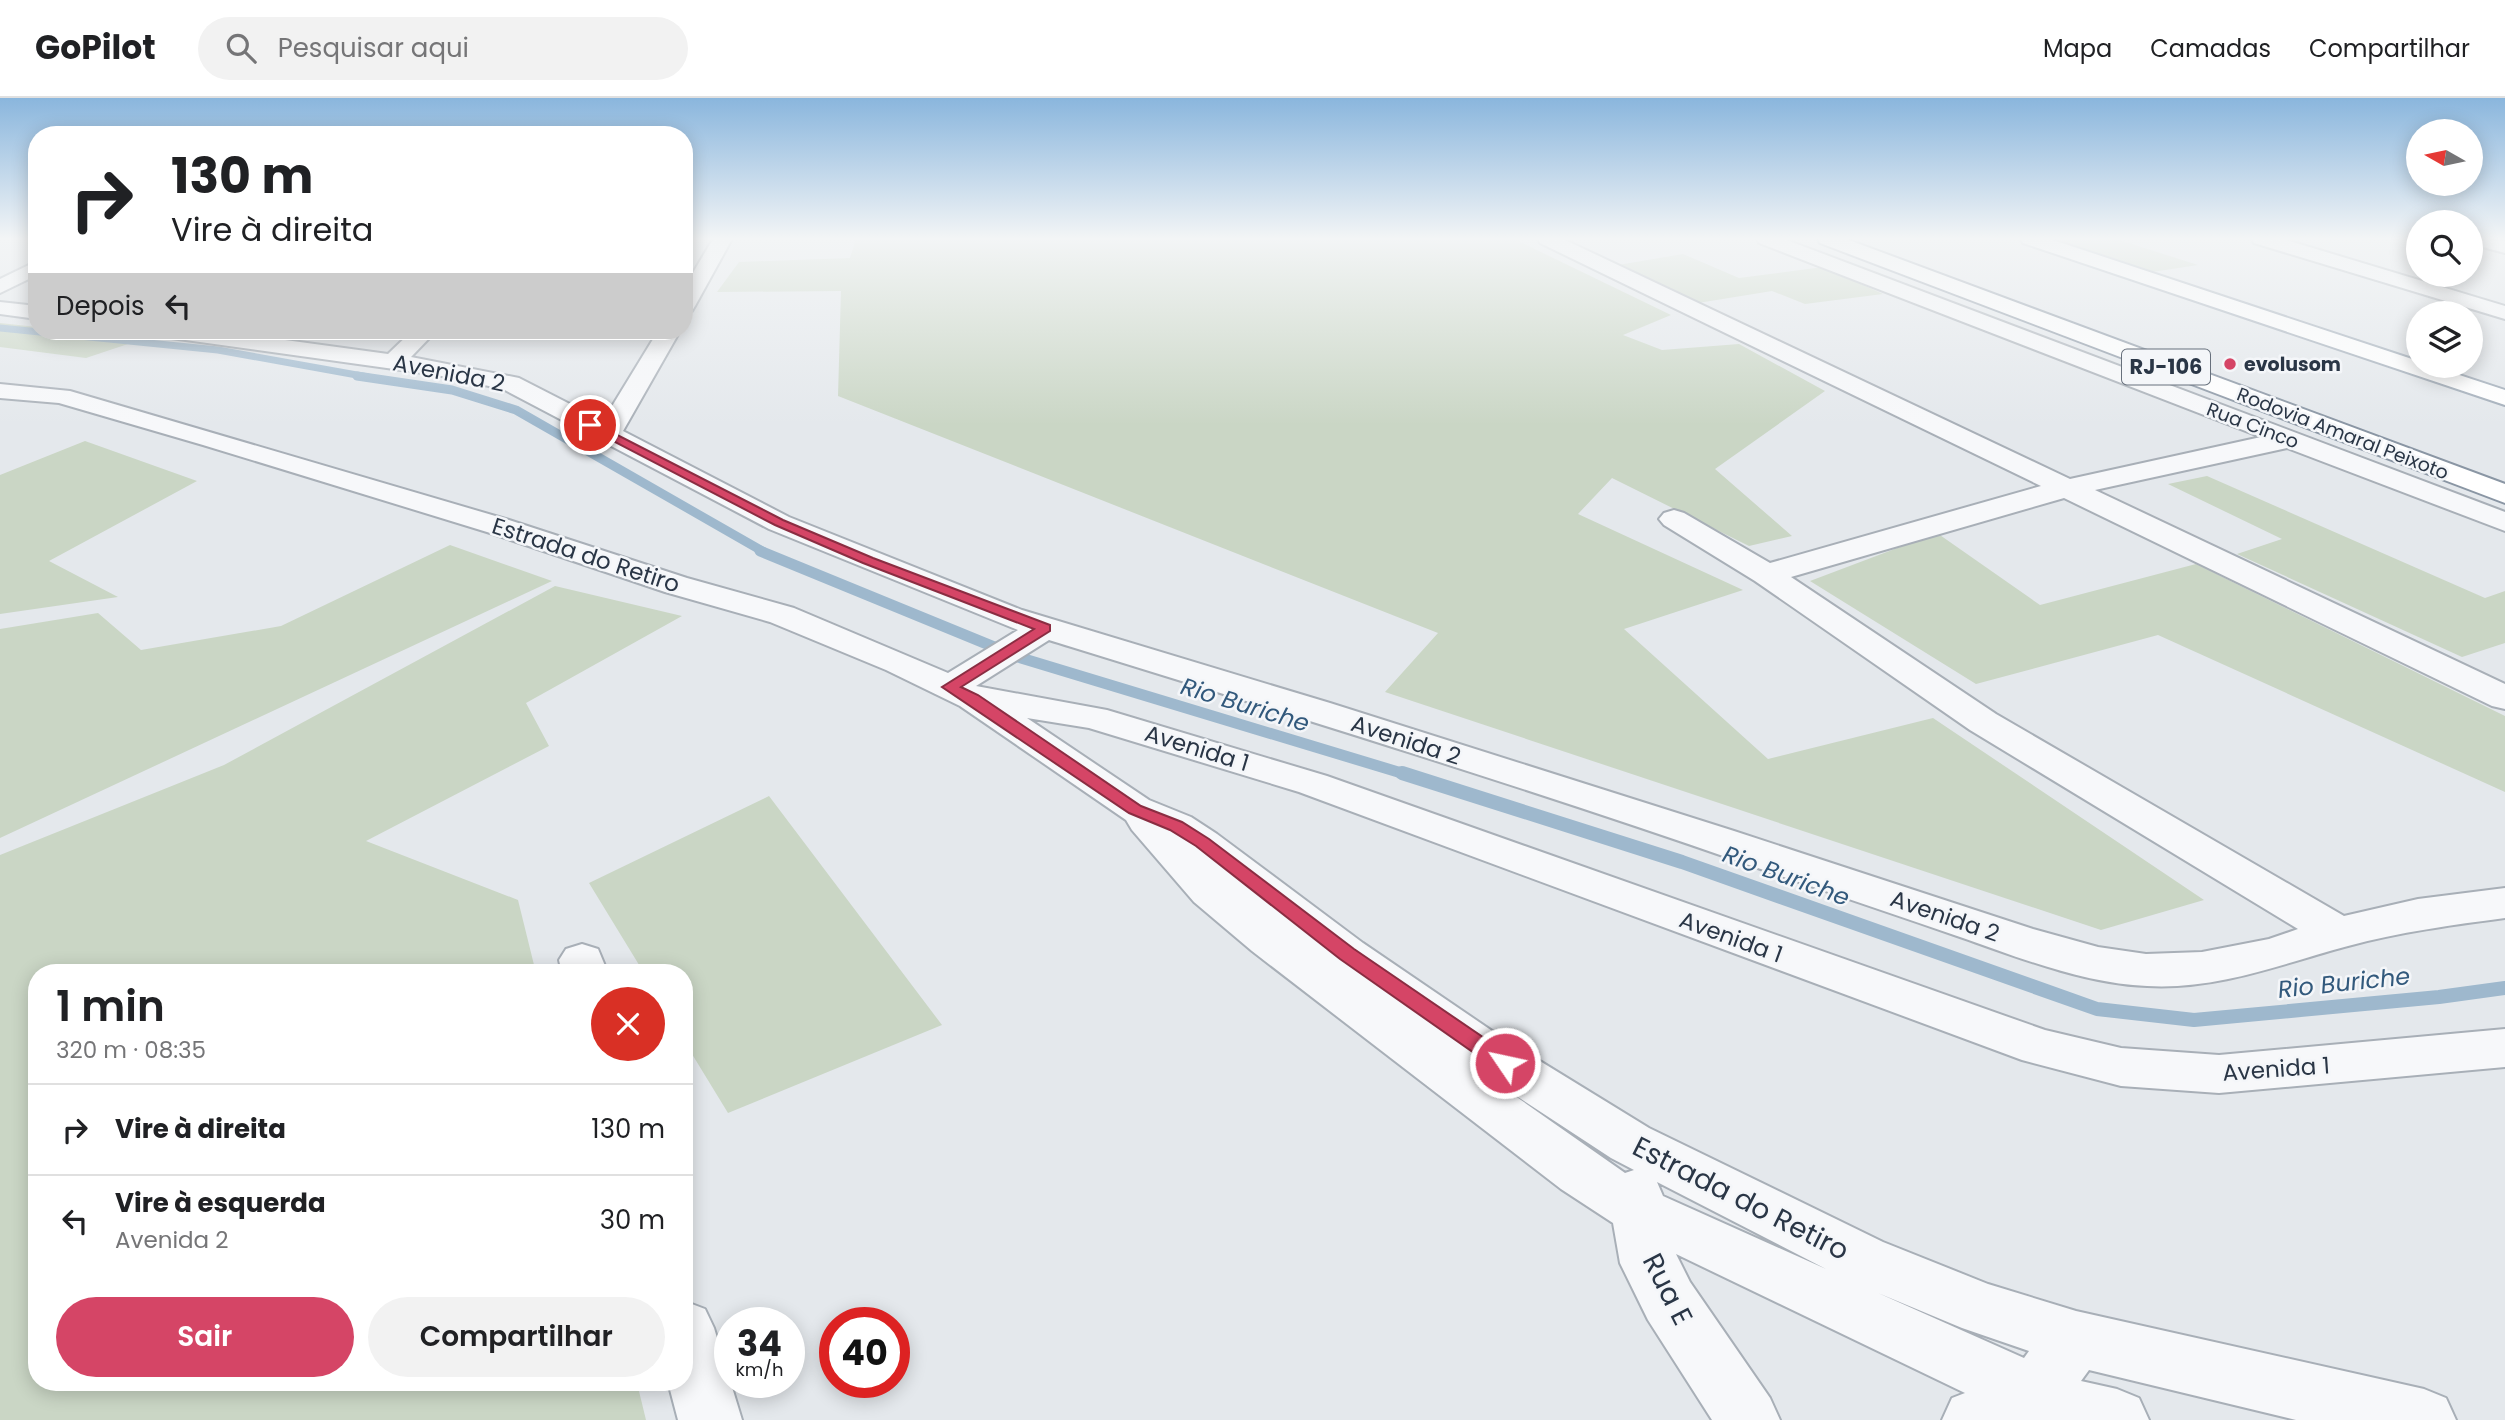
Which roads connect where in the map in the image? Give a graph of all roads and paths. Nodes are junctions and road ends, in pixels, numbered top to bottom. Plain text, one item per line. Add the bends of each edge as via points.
1 (1677, 301) edge
2 (1928, 301) edge
3 (1991, 301) edge
4 (2023, 301) edge
5 (2214, 301) edge
6 (2464, 301) edge
7 (0, 308) edge
8 (28, 312) edge
9 (2505, 313) edge
10 (239, 340) edge
11 (416, 340) edge
12 (664, 340) edge
13 (393, 362) junction
14 (2160, 364) junction
15 (2126, 376) junction
16 (0, 391) edge
17 (2505, 398) edge
18 (608, 435) junction
19 (2290, 439) junction
20 (2505, 477) edge
21 (2063, 489) junction
22 (2505, 494) edge
23 (1674, 519) dead end
24 (2505, 522) edge
25 (1766, 574) junction
26 (1034, 635) junction
27 (971, 683) junction
28 (2505, 698) edge
29 (1135, 809) junction
30 (2505, 903) edge
31 (2338, 933) junction
32 (2505, 1048) edge
33 (1630, 1143) junction
34 (1636, 1209) junction
35 (2076, 1339) junction
36 (693, 1360) edge
37 (2035, 1394) junction
38 (710, 1420) edge
39 (1748, 1420) edge
40 (1974, 1420) edge
41 (2118, 1420) edge
42 (2424, 1420) edge

1 - 21 street
2 - 15 street, Rua Cinco
3 - 14 main road, Rodovia Amaral Peixoto / RJ-106
4 - 20 main road, Rodovia Amaral Peixoto / RJ-106
5 - 17 main road
6 - 9 street
7 - 8 street
10 - 13 street, Avenida 2
11 - 13 street
12 - 18 street
13 - 18 street, Avenida 2 via 510,383
14 - 15 street
14 - 22 main road, Rodovia Amaral Peixoto / RJ-106
15 - 19 street, Rua Cinco
16 - 27 street, Estrada do Retiro via 61,396 212,439 782,615
18 - 26 street, Avenida 2 via 779,523
19 - 21 street
19 - 24 street, Rua Cinco
21 - 25 street
21 - 28 street
23 - 25 street
25 - 31 street via 1983,722
26 - 27 street
26 - 31 street, Avenida 2 via 1317,711 2098,963 2146,970 2202,968 2272,954
27 - 29 street, Estrada do Retiro
27 - 32 street, Avenida 1 via 1300,780 2039,1047 2121,1067 2219,1074
29 - 33 street, Estrada do Retiro via 1202,842 1347,954
29 - 34 street, Estrada do Retiro via 1209,892 1268,940 1580,1173
30 - 31 street, Avenida 2 via 2418,914
33 - 34 street, Rua E
33 - 35 street, Estrada do Retiro via 1863,1260 1983,1309
34 - 37 street, Estrada do Retiro
34 - 39 street, Rua E via 1649,1263
35 - 37 street
35 - 42 street, Estrada do Retiro
36 - 38 street
37 - 40 street
37 - 41 street, Estrada do Retiro via 2071,1409

